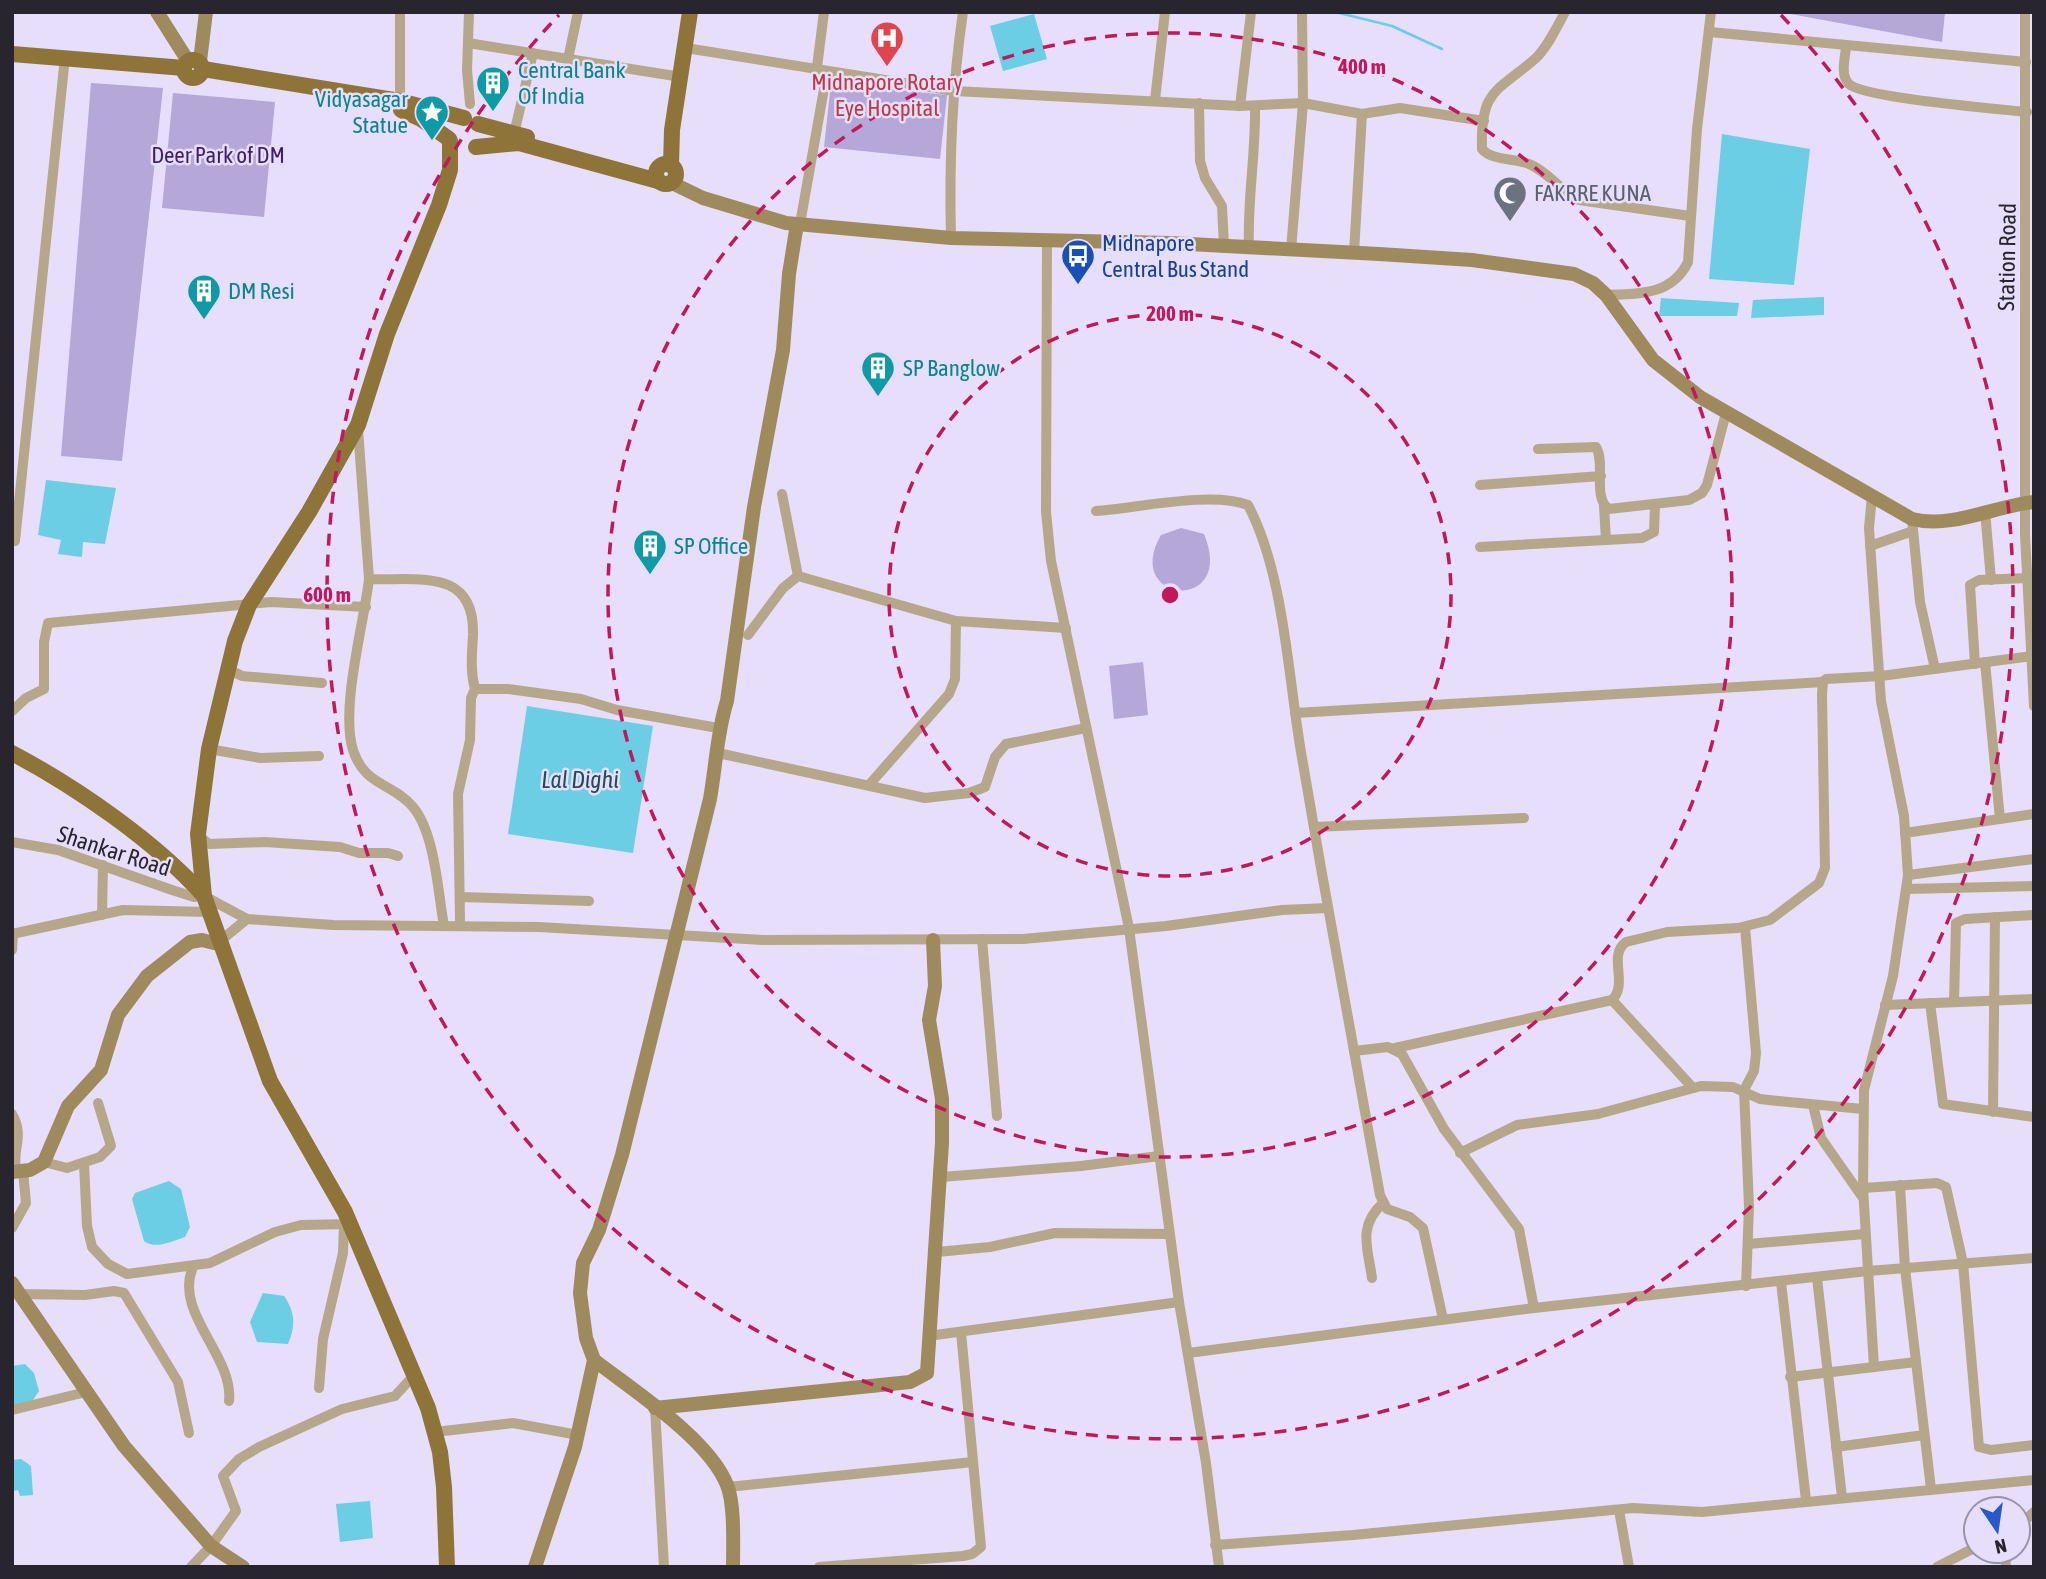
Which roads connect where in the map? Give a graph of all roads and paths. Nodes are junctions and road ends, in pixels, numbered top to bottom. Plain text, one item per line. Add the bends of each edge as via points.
1 (157, 12) edge
2 (206, 12) edge
3 (400, 12) edge
4 (469, 12) edge
5 (578, 12) edge
6 (690, 12) edge
7 (824, 12) edge
8 (963, 12) edge
9 (1165, 12) edge
10 (1251, 12) edge
11 (1303, 12) edge
12 (1565, 12) edge
13 (1711, 12) edge
14 (2025, 12) edge
15 (1710, 32) junction
16 (468, 43) junction
17 (1846, 47) junction
18 (686, 48) junction
19 (533, 53) junction
20 (12, 54) edge
21 (568, 59) junction
22 (64, 61) junction
23 (2026, 62) junction
24 (817, 68) junction
25 (193, 69) junction
26 (827, 72) junction
27 (681, 77) junction
28 (954, 91) junction
29 (1155, 100) junction
30 (400, 101) junction
31 (1199, 103) junction
32 (1304, 103) junction
33 (1240, 106) junction
34 (1255, 106) junction
35 (2027, 112) junction
36 (1362, 114) junction
37 (471, 116) junction
38 (1485, 121) junction
39 (514, 134) junction
40 (450, 140) junction
41 (473, 149) junction
42 (450, 170) junction
43 (663, 173) junction
44 (1690, 216) junction
45 (799, 224) junction
46 (951, 238) junction
47 (1047, 242) junction
48 (1224, 246) junction
49 (1249, 247) junction
50 (1291, 250) junction
51 (1354, 253) junction
52 (1606, 295) junction
53 (2029, 320) edge
54 (1726, 412) junction
55 (358, 425) junction
56 (1538, 449) dead end
57 (1601, 476) junction
58 (1480, 485) dead end
59 (782, 495) dead end
60 (1872, 496) junction
61 (2030, 502) edge
62 (1655, 505) junction
63 (1604, 506) junction
64 (1096, 511) dead end
65 (1985, 511) junction
66 (1913, 525) junction
67 (1606, 540) junction
68 (15, 541) dead end
69 (1870, 546) junction
70 (1480, 547) dead end
71 (798, 576) junction
72 (2027, 578) junction
73 (369, 579) junction
74 (1991, 580) junction
75 (249, 605) junction
76 (366, 607) junction
77 (956, 621) junction
78 (1066, 628) junction
79 (748, 635) dead end
80 (2032, 656) junction
81 (1980, 663) junction
82 (1935, 669) junction
83 (230, 670) junction
84 (1881, 676) junction
85 (1823, 682) junction
86 (322, 683) dead end
87 (475, 689) junction
88 (2034, 706) edge
89 (12, 710) edge
90 (1295, 713) junction
91 (1086, 727) junction
92 (718, 729) junction
93 (209, 749) junction
94 (12, 753) edge
95 (718, 753) junction
96 (319, 756) dead end
97 (869, 785) junction
98 (2034, 814) edge
99 (1524, 818) dead end
100 (2000, 819) junction
101 (1314, 827) junction
102 (1905, 833) junction
103 (198, 834) junction
104 (12, 842) edge
105 (398, 856) dead end
106 (2034, 859) edge
107 (103, 864) junction
108 (1908, 875) junction
109 (2034, 886) edge
110 (1907, 888) junction
111 (204, 896) junction
112 (460, 897) junction
113 (589, 901) dead end
114 (1328, 908) junction
115 (211, 912) junction
116 (102, 915) junction
117 (2034, 915) edge
118 (1995, 917) junction
119 (247, 919) junction
120 (460, 920) dead end
121 (444, 926) junction
122 (1745, 928) junction
123 (1129, 929) junction
124 (13, 934) edge
125 (678, 934) junction
126 (982, 939) junction
127 (933, 940) junction
128 (221, 943) junction
129 (12, 950) edge
130 (2034, 999) edge
131 (1612, 1000) junction
132 (1997, 1001) junction
133 (1954, 1002) junction
134 (1930, 1003) junction
135 (1885, 1005) junction
136 (1395, 1048) junction
137 (1354, 1051) junction
138 (1693, 1088) junction
139 (1744, 1090) junction
140 (98, 1103) dead end
141 (1813, 1105) junction
142 (1863, 1109) junction
143 (1993, 1112) junction
144 (12, 1114) edge
145 (997, 1116) dead end
146 (2034, 1117) edge
147 (1460, 1153) junction
148 (1158, 1156) junction
149 (44, 1162) junction
150 (84, 1164) junction
151 (17, 1171) edge
152 (941, 1177) junction
153 (1900, 1185) junction
154 (1863, 1193) junction
155 (1383, 1203) junction
156 (347, 1224) junction
157 (12, 1228) edge
158 (1169, 1234) junction
159 (1866, 1234) junction
160 (1748, 1244) junction
161 (937, 1252) junction
162 (2034, 1258) edge
163 (1963, 1263) junction
164 (193, 1267) junction
165 (1905, 1268) junction
166 (1868, 1271) junction
167 (127, 1274) junction
168 (1372, 1278) dead end
169 (1817, 1278) junction
170 (1781, 1282) junction
171 (1746, 1286) junction
172 (16, 1289) edge
173 (114, 1291) junction
174 (1179, 1301) junction
175 (1534, 1308) junction
176 (1443, 1319) junction
177 (961, 1332) junction
178 (928, 1336) junction
179 (1188, 1353) junction
180 (594, 1360) junction
181 (1916, 1362) junction
182 (1874, 1367) junction
183 (1828, 1372) junction
184 (415, 1374) junction
185 (1790, 1377) junction
186 (319, 1388) dead end
187 (86, 1392) junction
188 (229, 1401) dead end
189 (655, 1408) junction
190 (12, 1410) edge
191 (435, 1432) junction
192 (189, 1433) dead end
193 (578, 1435) junction
194 (1924, 1436) junction
195 (2034, 1445) edge
196 (1836, 1447) junction
197 (972, 1462) junction
198 (2034, 1480) edge
199 (728, 1487) junction
200 (1931, 1489) junction
201 (1842, 1497) junction
202 (1806, 1500) junction
203 (1619, 1510) junction
204 (1215, 1545) junction
205 (211, 1546) junction
206 (1962, 1554) edge
207 (191, 1567) edge
208 (243, 1567) edge
209 (447, 1567) edge
210 (535, 1567) edge
211 (664, 1567) edge
212 (733, 1567) edge
213 (819, 1567) edge
214 (1219, 1567) edge
215 (1629, 1567) edge
216 (1937, 1567) edge

1 - 25 street
2 - 25 street
3 - 30 street
4 - 16 street
5 - 21 street
6 - 18 main road
7 - 24 street
8 - 28 street
9 - 29 street
10 - 33 street
11 - 32 street
12 - 38 street via 1537,57 1491,93
13 - 15 street
14 - 23 street, Station Road
15 - 17 street
15 - 44 street
16 - 19 street
16 - 37 street
17 - 23 street
17 - 35 street via 1844,70 1852,87 1896,97
18 - 24 street
18 - 27 main road
19 - 21 street
19 - 39 street
20 - 22 main road
21 - 27 street
22 - 25 main road
22 - 68 street
23 - 35 street, Station Road
24 - 26 street
25 - 30 main road
25 - 40 main road via 389,107 421,119
26 - 28 street
26 - 45 street
27 - 43 main road
28 - 29 street
28 - 46 street
29 - 31 street
30 - 37 main road
31 - 33 street
31 - 48 street via 1200,161 1222,206
32 - 34 street
32 - 36 street
32 - 50 street
33 - 34 street
34 - 49 street
35 - 53 street, Station Road
36 - 38 street via 1400,108
36 - 51 street
37 - 39 main road
37 - 40 main road via 451,126
37 - 41 main road via 482,136
38 - 44 street via 1485,152 1537,168 1570,196
39 - 43 main road
40 - 41 main road via 454,147
40 - 42 main road
41 - 42 main road
41 - 43 main road via 519,144
42 - 55 main road via 387,334
43 - 45 street via 703,198 748,214
44 - 52 street via 1689,262 1680,278 1666,287
45 - 46 street
45 - 92 street via 727,701
46 - 47 street
47 - 48 street
47 - 78 street via 1046,512
48 - 49 street
49 - 50 street
50 - 51 street
51 - 52 street via 1472,260 1574,274
52 - 54 street via 1653,360
53 - 61 street, Station Road
54 - 60 street
54 - 62 street via 1702,493 1689,500
55 - 73 street
55 - 75 main road
56 - 57 street via 1596,447
57 - 58 street
57 - 63 street
59 - 71 street
60 - 66 street
60 - 69 street
61 - 65 street
61 - 72 street, Station Road
62 - 63 street via 1616,510
62 - 67 street via 1656,526 1649,536
63 - 67 street
64 - 90 street via 1198,500 1234,500 1248,505 1261,530 1278,599
65 - 66 street
65 - 74 street
66 - 69 street
66 - 82 street via 1920,602
67 - 70 street
69 - 84 street
71 - 77 street
71 - 79 street via 783,588
72 - 74 street
72 - 80 street, Station Road
73 - 76 street
73 - 87 street via 410,578 458,589 469,600
74 - 81 street via 1970,585
75 - 76 street
75 - 83 main road
75 - 89 street via 48,623 44,689
76 - 121 street via 352,694 352,747 366,776 413,807 423,824
77 - 78 street
77 - 97 street via 955,679 949,694
78 - 91 street
80 - 81 street
80 - 88 street, Station Road
81 - 82 street
81 - 100 street
82 - 84 street
83 - 86 street via 242,676
83 - 93 main road
84 - 85 street via 1832,677
84 - 102 street via 1884,724
85 - 90 street
85 - 122 street via 1823,877 1770,920
87 - 92 street via 581,699
87 - 112 street via 458,794
90 - 101 street
91 - 97 street via 1006,744 995,757 985,786 969,793 925,798
91 - 123 street
92 - 95 street
93 - 96 street via 260,758
93 - 103 main road
94 - 111 main road via 94,803
95 - 97 street
95 - 125 street
98 - 100 street
99 - 101 street
100 - 102 street
101 - 114 street
102 - 108 street
103 - 105 street via 209,844 265,842
103 - 111 main road
104 - 107 street, Shankar Road
106 - 108 street
107 - 111 street, Shankar Road via 194,897
107 - 116 street
108 - 110 street
109 - 110 street
110 - 135 street
111 - 115 main road
111 - 119 street, Shankar Road
112 - 113 street
112 - 120 street
114 - 123 street
114 - 137 street
115 - 116 street via 123,910
115 - 128 main road
116 - 124 street
117 - 118 street
118 - 132 street
118 - 133 street via 1956,923
119 - 121 street
119 - 128 street
121 - 125 street
122 - 131 street via 1667,932 1626,942 1618,953 1620,988
122 - 139 street via 1756,1053 1754,1071
123 - 126 street
123 - 148 street
124 - 129 street
125 - 127 street via 763,940
125 - 180 street via 622,1155 599,1230 583,1264 580,1293
126 - 127 street
126 - 145 street
127 - 152 street via 935,986 929,1020 943,1099
128 - 149 street via 190,942 159,964 130,996 118,1015 101,1070 68,1106
128 - 156 main road via 270,1082 326,1174
130 - 132 street
131 - 136 street
131 - 138 street
132 - 133 street
132 - 143 street
133 - 134 street
134 - 135 street
134 - 143 street via 1943,1104
135 - 142 street via 1868,1068
136 - 137 street
136 - 147 street via 1408,1062
137 - 155 street
138 - 139 street
138 - 147 street via 1598,1114 1517,1125
139 - 141 street via 1760,1098
139 - 160 street
140 - 150 street via 111,1146
141 - 142 street
141 - 154 street via 1821,1138
142 - 154 street
143 - 146 street
144 - 151 street via 20,1133 14,1161
147 - 175 street via 1519,1229
148 - 152 street
148 - 158 street
149 - 150 street via 67,1168
149 - 151 street
150 - 167 street via 92,1247 108,1264
151 - 157 street via 26,1203
152 - 161 street
153 - 154 street
153 - 163 street via 1946,1186
153 - 165 street
154 - 159 street
155 - 168 street via 1366,1227
155 - 176 street via 1423,1228
156 - 164 street via 301,1225 275,1232
156 - 184 main road
156 - 186 street via 323,1339
158 - 161 street via 1055,1233
158 - 174 street
159 - 160 street
159 - 166 street
160 - 171 street
161 - 178 street
162 - 163 street
163 - 165 street
163 - 195 street via 1979,1447
164 - 167 street
164 - 188 street via 187,1280 188,1296 230,1392
165 - 166 street
165 - 181 street
166 - 169 street
166 - 182 street
167 - 173 street
169 - 170 street
169 - 183 street
170 - 171 street
170 - 185 street
171 - 175 street
172 - 173 street via 85,1295
172 - 187 street
173 - 192 street via 129,1299 177,1382
174 - 177 street
174 - 179 street
175 - 176 street
176 - 179 street
177 - 178 street
177 - 197 street
178 - 189 street via 927,1373 910,1382
179 - 204 street
180 - 189 street
180 - 193 street
181 - 182 street
181 - 194 street
182 - 183 street
183 - 185 street
183 - 196 street
184 - 191 main road
184 - 205 street via 395,1396 342,1409 239,1459 223,1476 236,1511
185 - 202 street
187 - 190 street
187 - 205 street via 124,1446
189 - 199 street via 711,1455
189 - 211 street
191 - 193 street via 513,1423
191 - 209 main road via 444,1487
193 - 210 street
194 - 196 street
194 - 200 street
196 - 201 street
197 - 199 street
197 - 213 street via 982,1541 978,1551
198 - 200 street
199 - 212 street
200 - 201 street
201 - 202 street
202 - 203 street via 1702,1512
203 - 204 street
203 - 215 street
204 - 214 street
205 - 207 street
205 - 208 street
206 - 216 street

